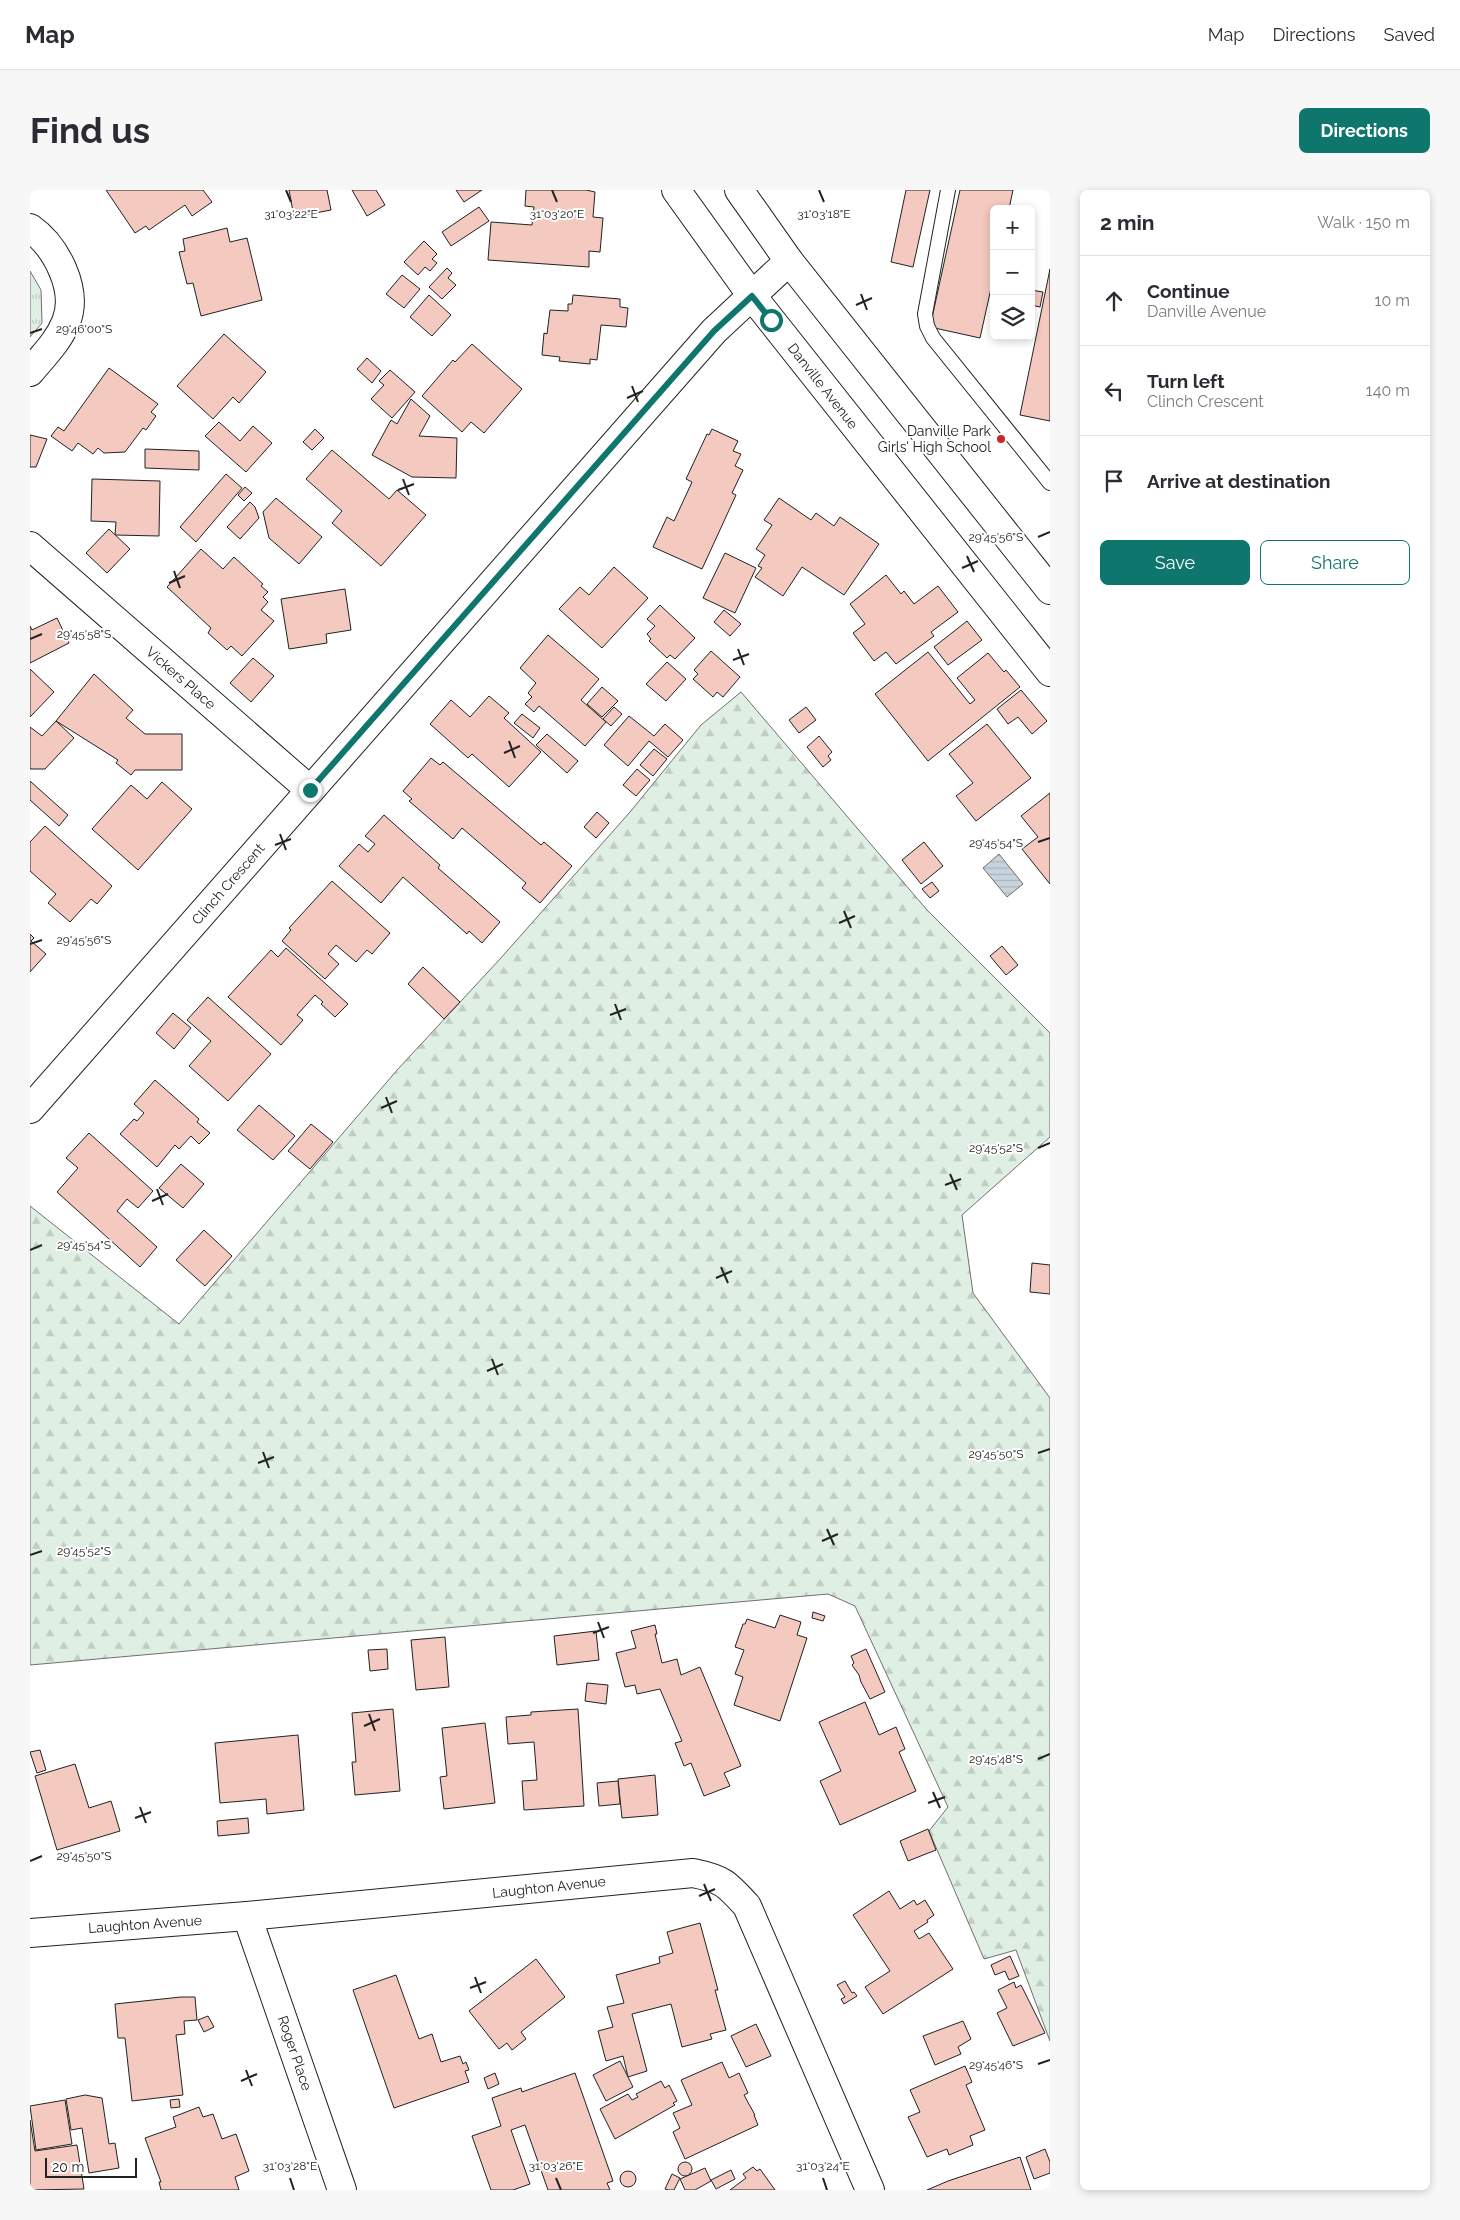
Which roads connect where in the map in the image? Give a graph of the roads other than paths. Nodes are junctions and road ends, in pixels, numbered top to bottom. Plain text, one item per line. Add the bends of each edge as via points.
1 (676, 190) edge
2 (740, 190) edge
3 (948, 190) edge
4 (30, 228) edge
5 (789, 261) junction
6 (752, 296) junction
7 (30, 372) edge
8 (1050, 483) edge
9 (30, 546) edge
10 (1050, 590) edge
11 (1050, 672) edge
12 (310, 790) junction
13 (30, 1109) edge
14 (247, 1916) junction
15 (30, 1933) edge
16 (342, 2190) edge
17 (870, 2190) edge

1 - 6 street, Danville Avenue
2 - 5 street
3 - 8 lane via 925,314 927,326 932,338
4 - 7 street via 56,255 69,295 67,320 61,333
5 - 6 street, Clinch Crescent
5 - 10 street
6 - 11 street, Danville Avenue
6 - 12 street, Clinch Crescent via 708,338
9 - 12 street, Vickers Place
12 - 13 street, Clinch Crescent
14 - 15 street, Laughton Avenue
14 - 16 street, Roger Place
14 - 17 street, Laughton Avenue via 693,1873 713,1877 726,1884 747,1906

